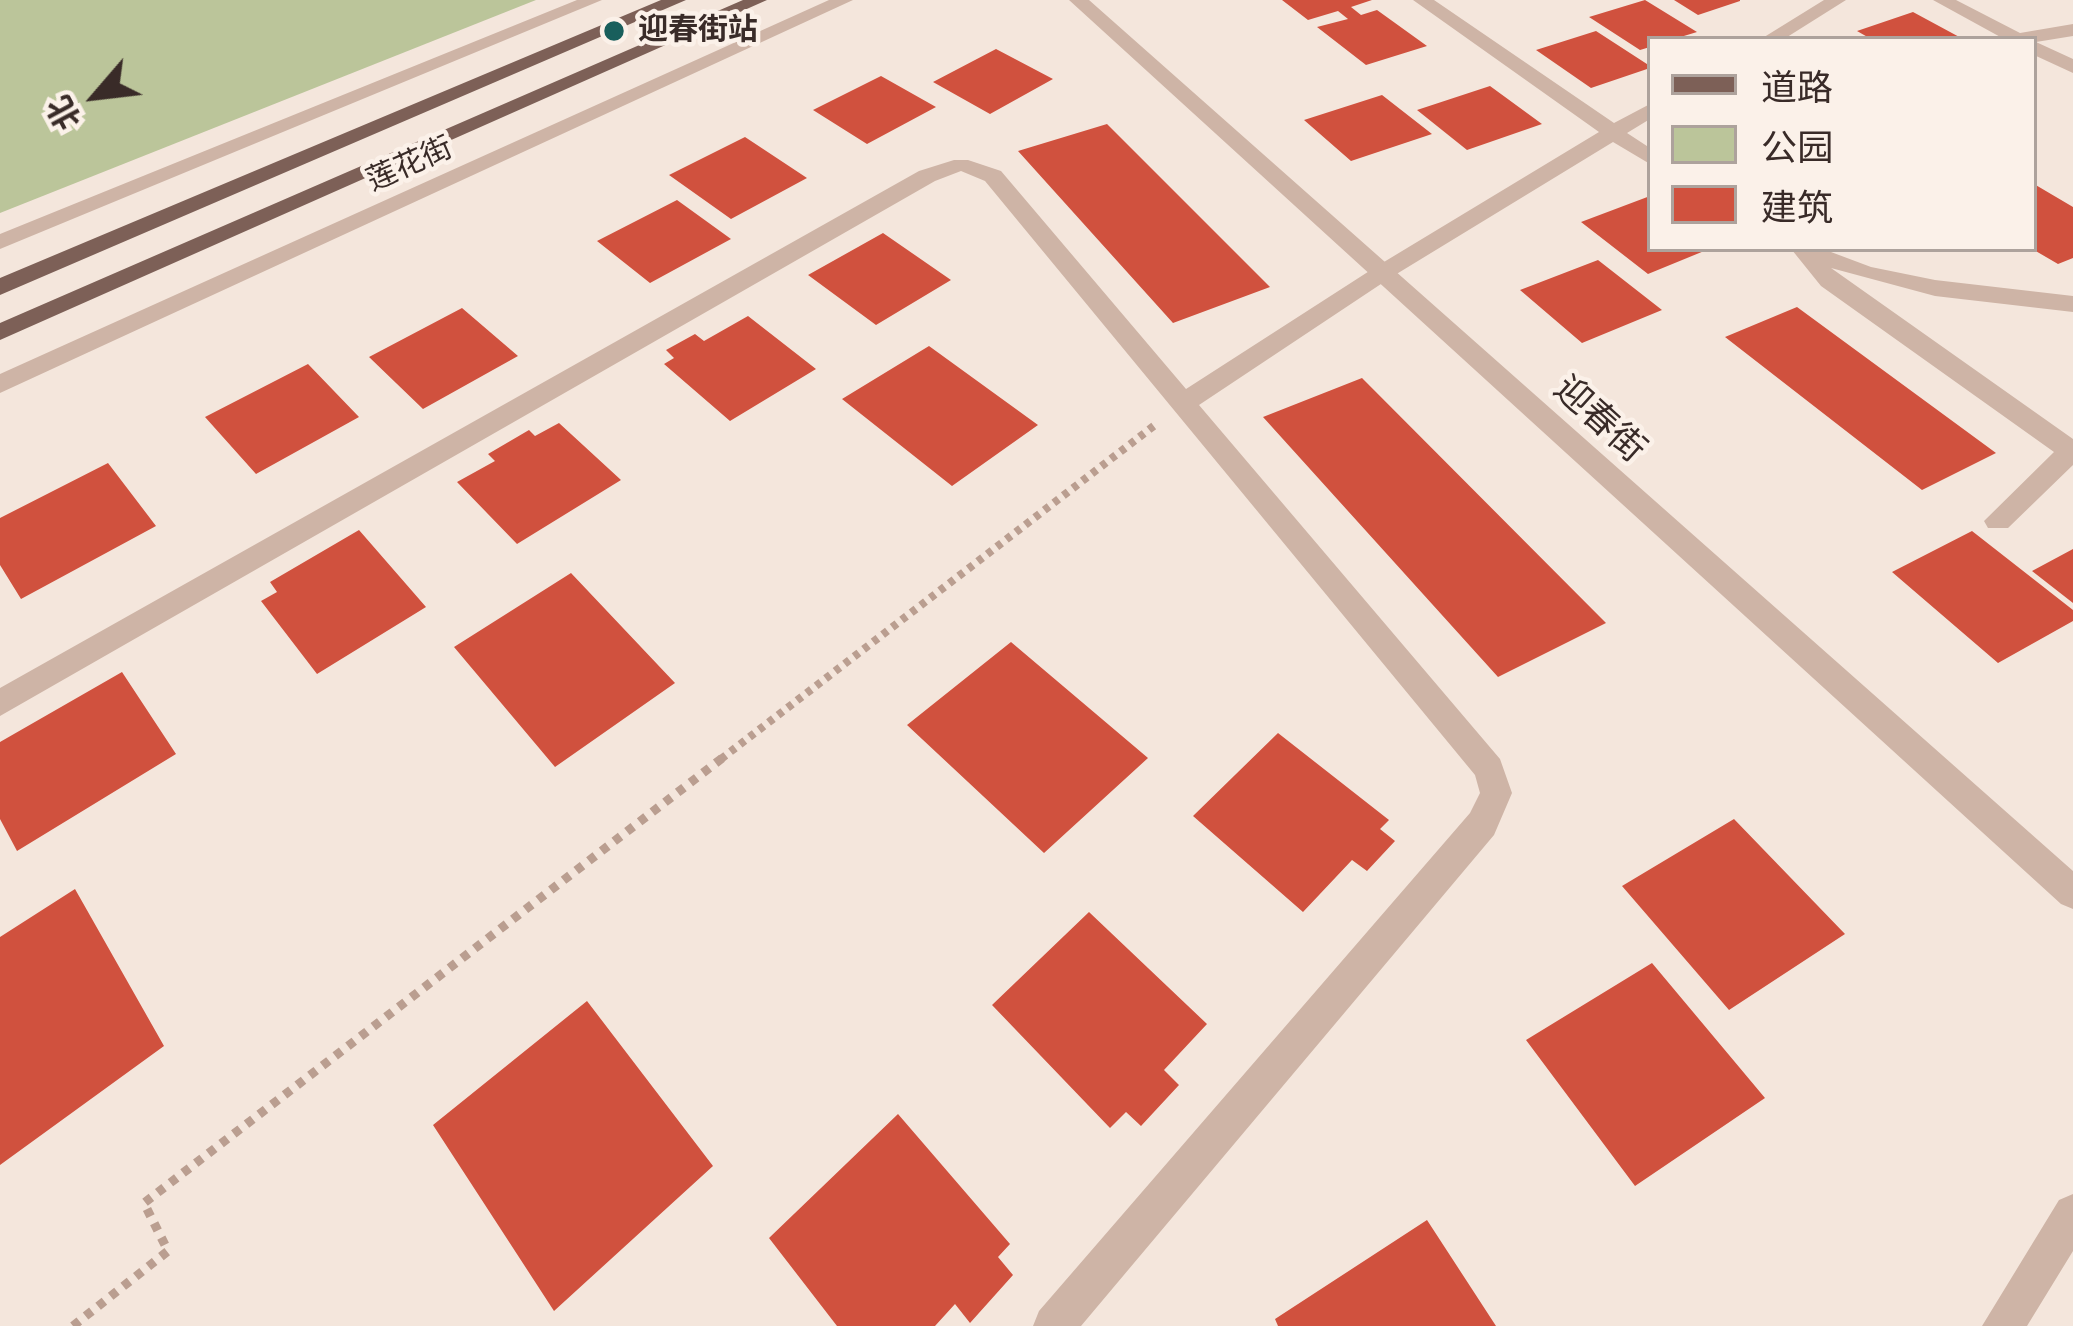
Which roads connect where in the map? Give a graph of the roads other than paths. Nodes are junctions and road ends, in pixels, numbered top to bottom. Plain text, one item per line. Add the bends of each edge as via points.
1 (593, 0) edge
2 (677, 0) edge
3 (758, 0) edge
4 (844, 0) edge
5 (1078, 0) edge
6 (1422, 0) edge
7 (1837, 0) edge
8 (1942, 0) edge
9 (2073, 30) edge
10 (1775, 36) edge
11 (2012, 36) edge
12 (2036, 36) edge
13 (2037, 49) edge
14 (2073, 67) edge
15 (1647, 112) edge
16 (1613, 133) junction
17 (1647, 156) edge
18 (0, 242) edge
19 (1803, 252) edge
20 (1807, 252) edge
21 (1382, 273) junction
22 (0, 286) edge
23 (2073, 304) edge
24 (0, 332) edge
25 (0, 384) edge
26 (1183, 403) junction
27 (2072, 450) edge
28 (1998, 521) dead end
29 (0, 703) edge
30 (2073, 893) edge
31 (2073, 1214) edge
32 (1054, 1326) edge
33 (2003, 1326) edge

1 - 18 street
2 - 22 main road, 莲花街
3 - 24 main road, 莲花街
4 - 25 street, 莲花街
5 - 21 street, 迎春街
6 - 16 street
7 - 10 street
8 - 11 street
9 - 12 street
13 - 14 street
15 - 16 street
16 - 17 street
16 - 21 street
19 - 27 street via 1829,281
20 - 23 street via 1935,288
21 - 26 street
21 - 30 street, 迎春街
26 - 29 street via 993,176 971,165 947,166
26 - 32 street via 1490,769 1496,793 1482,824
27 - 28 street
31 - 33 street

